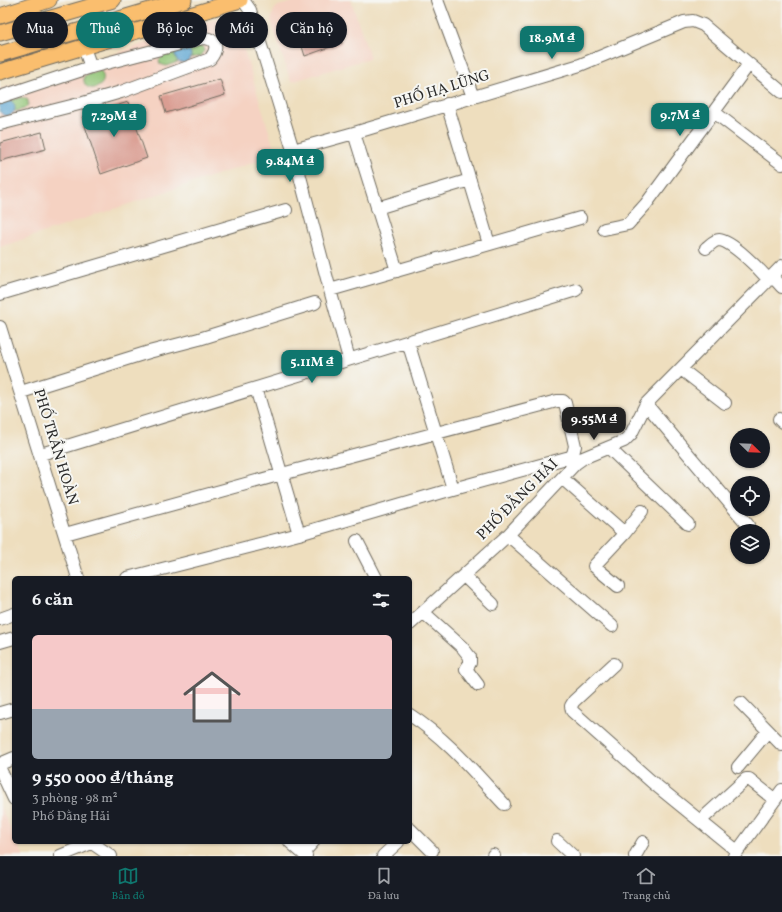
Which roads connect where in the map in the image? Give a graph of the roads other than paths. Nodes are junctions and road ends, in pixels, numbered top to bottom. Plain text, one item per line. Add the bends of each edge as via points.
1 (49, 0) edge
2 (113, 0) edge
3 (184, 0) edge
4 (242, 0) edge
5 (437, 0) edge
6 (0, 16) edge
7 (0, 33) edge
8 (134, 33) edge
9 (84, 48) joint
10 (0, 54) edge
11 (749, 64) junction
12 (91, 67) junction
13 (0, 72) edge
14 (782, 92) edge
15 (0, 97) edge
16 (473, 97) junction
17 (447, 104) junction
18 (714, 112) junction
19 (0, 124) edge
20 (354, 133) junction
21 (293, 150) junction
22 (782, 164) edge
23 (470, 180) junction
24 (377, 208) junction
25 (286, 210) dead end
26 (580, 218) dead end
27 (604, 229) dead end
28 (489, 244) junction
29 (706, 248) dead end
30 (782, 266) edge
31 (397, 271) junction
32 (771, 278) junction
33 (782, 287) edge
34 (330, 290) junction
35 (576, 290) dead end
36 (0, 294) edge
37 (315, 303) dead end
38 (0, 327) edge
39 (408, 342) junction
40 (350, 360) junction
41 (681, 369) junction
42 (256, 388) junction
43 (21, 392) junction
44 (725, 403) dead end
45 (646, 404) junction
46 (436, 433) junction
47 (609, 448) junction
48 (40, 454) junction
49 (282, 474) junction
50 (562, 478) junction
51 (453, 489) junction
52 (642, 511) dead end
53 (688, 524) dead end
54 (747, 524) edge
55 (65, 534) junction
56 (299, 534) junction
57 (624, 534) junction
58 (508, 535) junction
59 (357, 541) dead end
60 (77, 576) edge
61 (135, 576) edge
62 (375, 576) edge
63 (464, 576) junction
64 (618, 586) dead end
65 (493, 604) dead end
66 (423, 612) junction
67 (12, 615) edge
68 (0, 619) edge
69 (412, 622) edge
70 (612, 626) dead end
71 (12, 639) edge
72 (0, 642) edge
73 (614, 664) dead end
74 (478, 685) dead end
75 (741, 703) dead end
76 (12, 710) edge
77 (0, 713) edge
78 (412, 716) edge
79 (768, 731) junction
80 (782, 745) edge
81 (12, 759) edge
82 (0, 764) edge
83 (738, 767) dead end
84 (0, 769) edge
85 (12, 795) edge
86 (778, 795) edge
87 (504, 804) dead end
88 (700, 821) junction
89 (412, 832) edge
90 (557, 841) dead end
91 (643, 842) dead end
92 (88, 844) edge
93 (96, 844) edge
94 (292, 844) edge
95 (312, 844) edge
96 (396, 844) edge
97 (432, 852) dead end
98 (736, 853) edge
99 (304, 855) edge
100 (60, 856) edge
101 (111, 856) edge
102 (383, 856) edge
103 (573, 856) edge
104 (635, 856) edge

1 - 6 main road
2 - 7 main road
3 - 10 main road
4 - 8 main road
4 - 21 street via 250,10
5 - 16 street
9 - 12 street
9 - 13 main road
11 - 14 street, PHỐ HẠ LŨNG
11 - 16 street, PHỐ HẠ LŨNG via 703,25 692,21 580,65
11 - 18 street
12 - 15 street
12 - 19 street via 203,38 210,38 216,47 210,59 121,92
16 - 17 street, PHỐ HẠ LŨNG
17 - 20 street, PHỐ HẠ LŨNG
17 - 23 street
18 - 22 street
18 - 27 street via 646,204 628,224
20 - 21 street, PHỐ HẠ LŨNG
20 - 24 street
21 - 34 street
23 - 24 street
23 - 28 street
24 - 31 street
25 - 36 street
26 - 28 street
28 - 31 street
29 - 32 street via 721,240
30 - 32 street, PHỐ ĐẰNG HẢI
31 - 34 street
32 - 33 street
32 - 41 street, PHỐ ĐẰNG HẢI
34 - 40 street
35 - 39 street
37 - 43 street
38 - 43 street, PHỐ TRẦN HOÀN
39 - 40 street
39 - 46 street
40 - 42 street
41 - 44 street
41 - 45 street, PHỐ ĐẰNG HẢI
42 - 48 street
42 - 49 street
43 - 48 street, PHỐ TRẦN HOÀN
45 - 47 street, PHỐ ĐẰNG HẢI via 631,434 624,441
45 - 54 street
46 - 49 street
46 - 51 street
46 - 51 street via 557,400 565,403 576,446 570,457
47 - 50 street, PHỐ ĐẰNG HẢI via 583,458
47 - 53 street
48 - 55 street, PHỐ TRẦN HOÀN
49 - 55 street
49 - 56 street
50 - 57 street
50 - 58 street, PHỐ ĐẰNG HẢI
51 - 56 street
52 - 57 street
55 - 60 street, PHỐ TRẦN HOÀN
56 - 61 street
57 - 64 street via 594,566
58 - 63 street, PHỐ ĐẰNG HẢI
58 - 70 street
59 - 62 street
63 - 65 street
63 - 66 street, PHỐ ĐẰNG HẢI
66 - 69 street, PHỐ ĐẰNG HẢI
66 - 74 street via 470,657 466,669
67 - 68 street
71 - 72 street
73 - 88 street via 574,701 572,711
75 - 79 street
76 - 77 street
78 - 87 street via 449,744
79 - 80 street
79 - 83 street
81 - 82 street
84 - 85 street
86 - 88 street via 746,779
86 - 98 street
88 - 98 street
89 - 97 street
90 - 103 street
91 - 104 street
92 - 100 street
93 - 101 street
94 - 99 street
95 - 99 street
96 - 102 street

